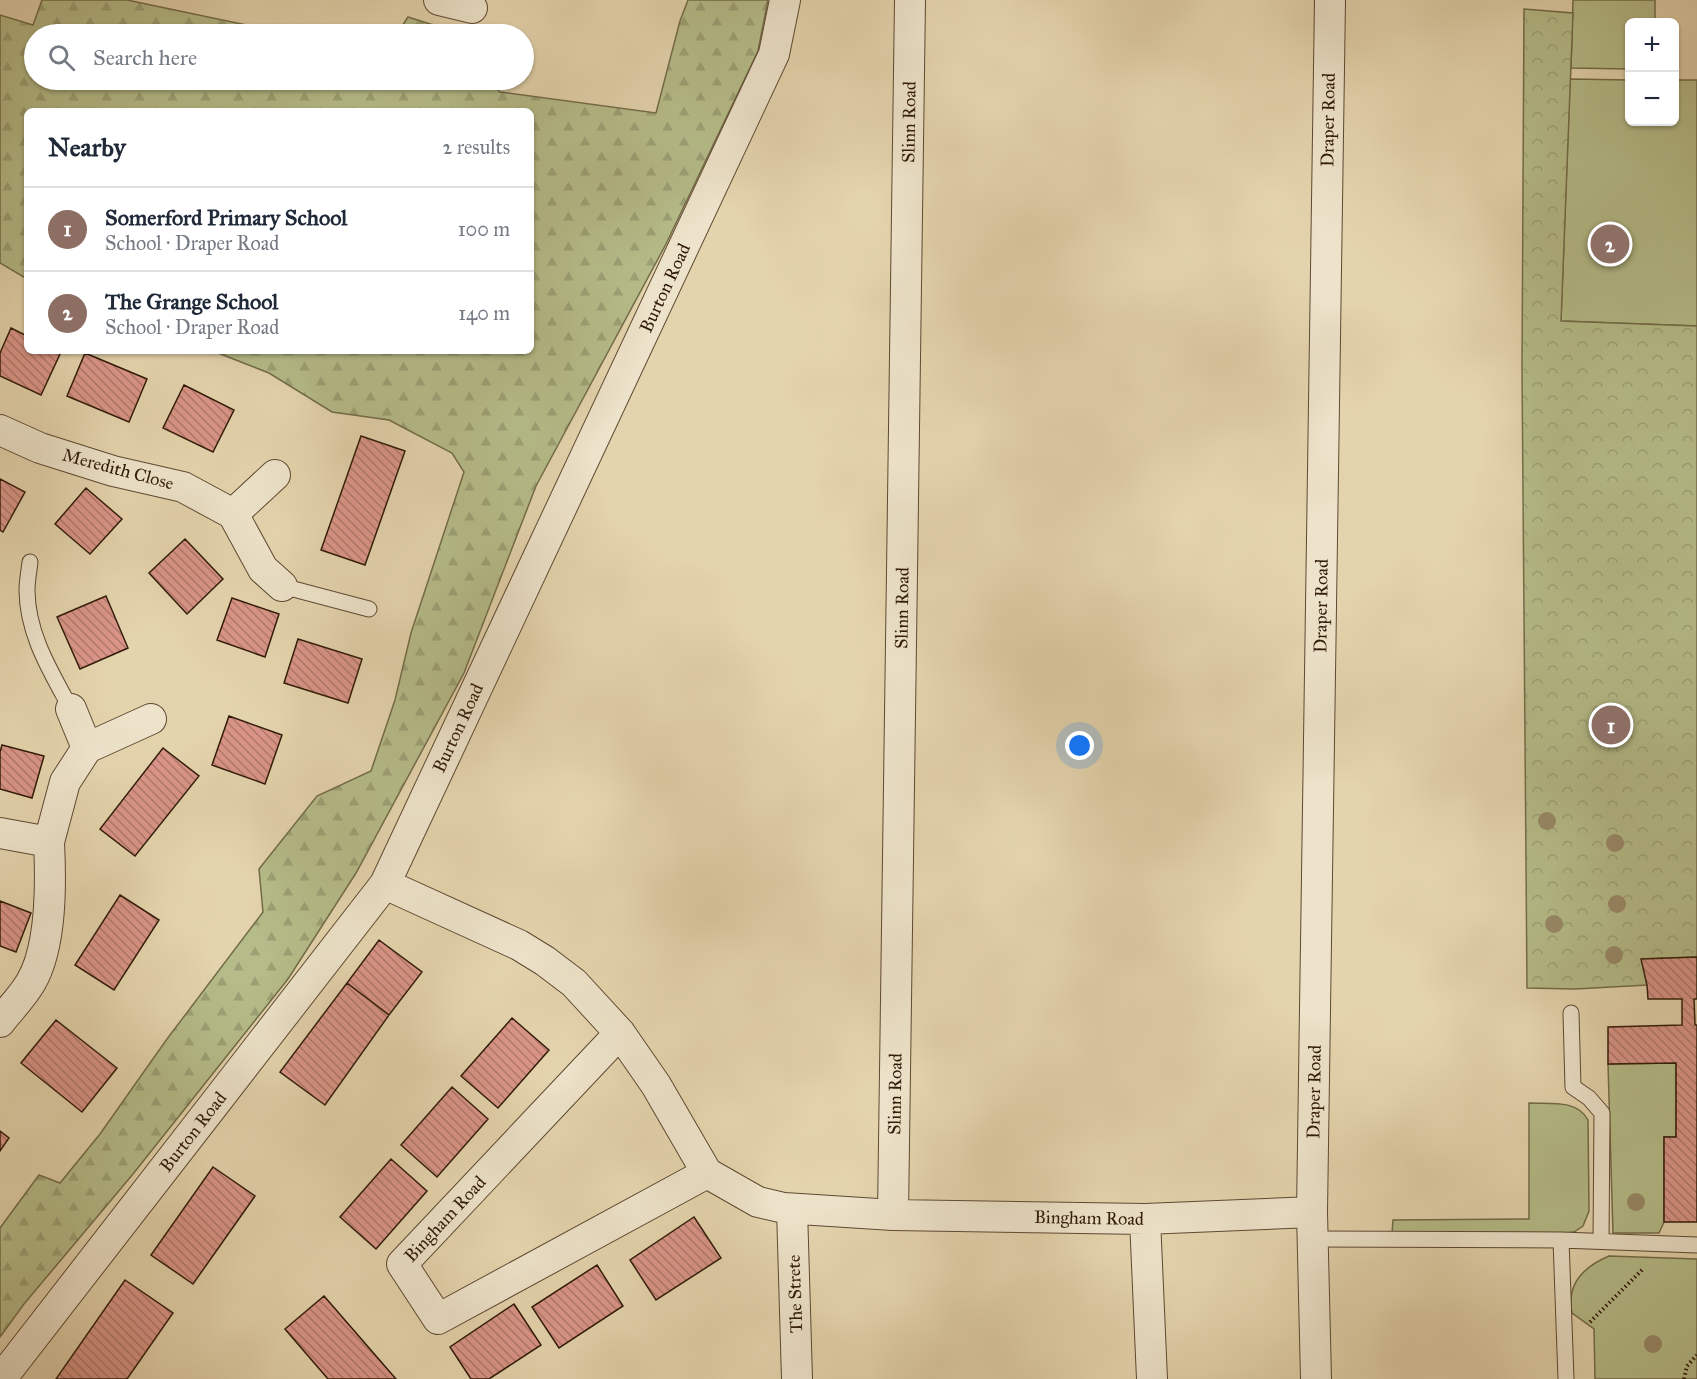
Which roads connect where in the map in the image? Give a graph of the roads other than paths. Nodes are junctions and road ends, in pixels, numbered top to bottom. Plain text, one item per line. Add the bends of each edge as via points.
1 (439, 0) edge
2 (785, 0) edge
3 (910, 0) edge
4 (1329, 0) edge
5 (472, 8) dead end
6 (0, 430) edge
7 (275, 475) dead end
8 (233, 514) junction
9 (30, 562) dead end
10 (282, 586) joint
11 (369, 609) dead end
12 (71, 709) joint
13 (151, 720) dead end
14 (87, 748) junction
15 (0, 833) edge
16 (49, 842) junction
17 (385, 884) junction
18 (1571, 1013) dead end
19 (0, 1022) edge
20 (620, 1034) junction
21 (707, 1173) junction
22 (792, 1209) junction
23 (893, 1215) junction
24 (1145, 1219) junction
25 (1313, 1226) junction
26 (1561, 1240) junction
27 (1601, 1240) junction
28 (1697, 1245) edge
29 (1, 1379) edge
30 (797, 1379) edge
31 (1152, 1379) edge
32 (1316, 1379) edge
33 (1566, 1379) edge

1 - 5 street
2 - 17 street, Burton Road via 774,54
3 - 23 street, Slinn Road
4 - 25 street, Draper Road
6 - 8 street, Meredith Close via 40,448 112,471 183,487
7 - 8 street
8 - 10 street via 263,568
9 - 12 lane via 29,614 39,648
10 - 11 lane
12 - 14 street
13 - 14 street
14 - 16 street via 65,782
15 - 16 street
16 - 19 street via 51,885 42,956 31,982
17 - 20 street via 519,945 545,961 574,983
17 - 29 street, Burton Road
18 - 27 lane via 1573,1087 1602,1113
20 - 21 street via 656,1085
20 - 21 street, Bingham Road via 402,1264 438,1319
21 - 22 street, Bingham Road via 758,1202
22 - 23 street, Bingham Road
22 - 30 street, The Strete
23 - 24 street, Bingham Road
24 - 25 street, Bingham Road
24 - 31 street
25 - 26 lane
25 - 32 street
26 - 27 lane
26 - 33 lane
27 - 28 lane

